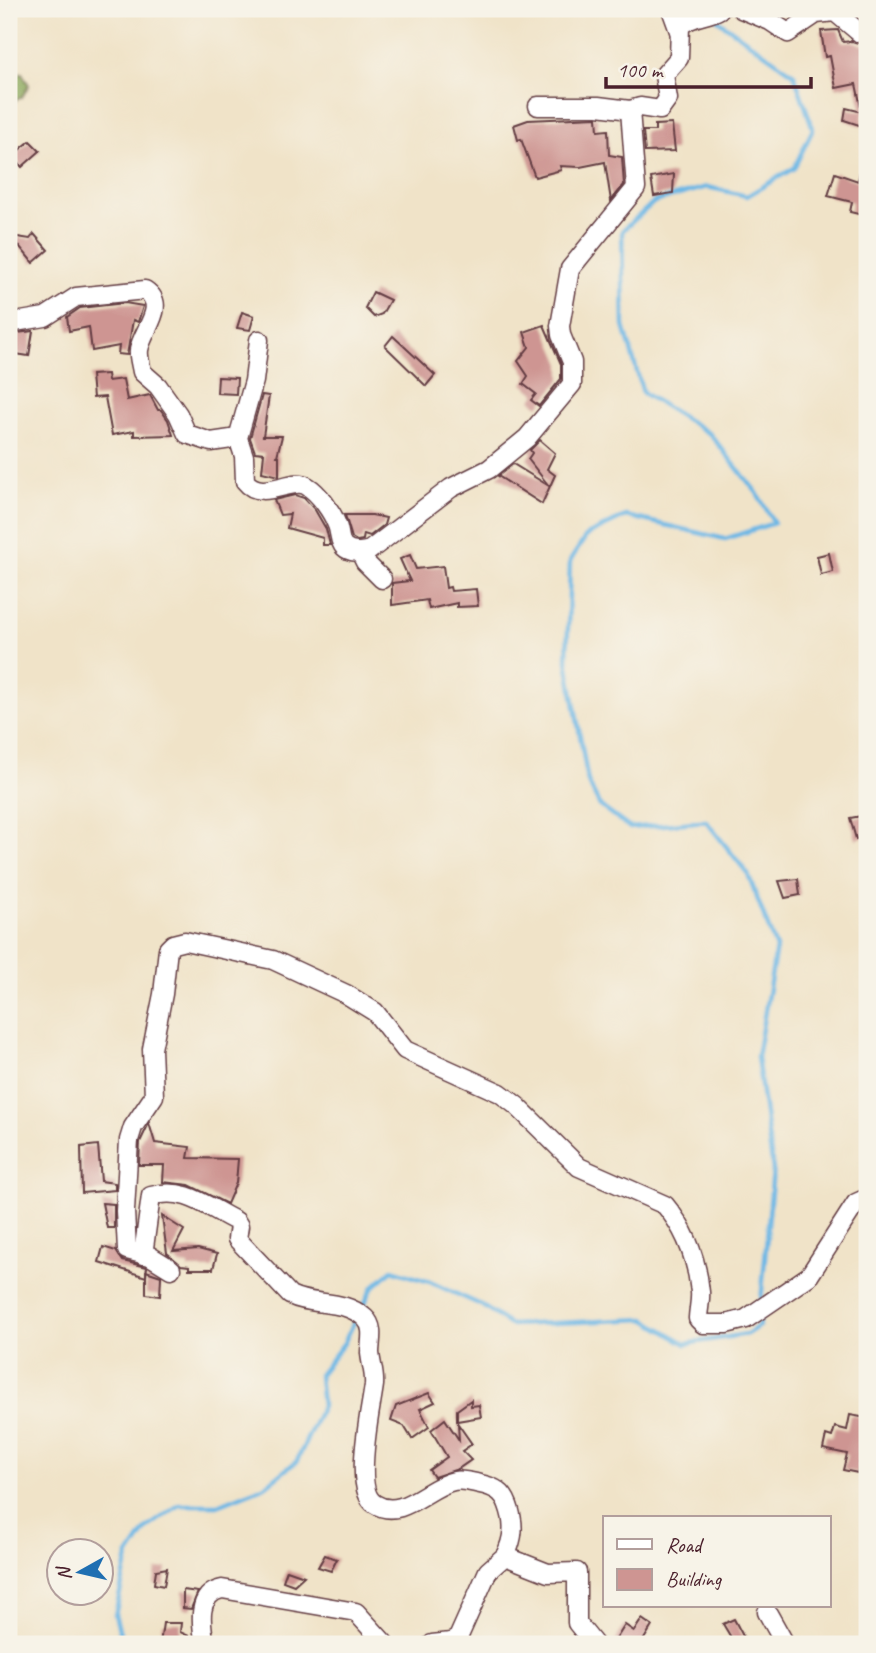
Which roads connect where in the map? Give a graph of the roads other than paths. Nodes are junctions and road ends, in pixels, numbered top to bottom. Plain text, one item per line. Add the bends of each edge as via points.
1 (671, 9) edge
2 (741, 9) edge
3 (715, 12) edge
4 (678, 31) junction
5 (867, 35) edge
6 (538, 106) dead end
7 (630, 110) junction
8 (9, 323) edge
9 (258, 340) dead end
10 (238, 438) junction
11 (360, 552) junction
12 (382, 579) dead end
13 (867, 1198) edge
14 (143, 1255) junction
15 (171, 1269) dead end
16 (505, 1556) junction
17 (767, 1612) dead end
18 (205, 1644) edge
19 (385, 1644) edge
20 (432, 1644) edge
21 (594, 1644) edge
22 (785, 1644) edge

1 - 4 street
2 - 5 street via 785,33 816,14 835,12
3 - 4 street via 687,20
4 - 7 street via 679,58 663,78 664,106
6 - 7 street
7 - 11 street via 637,187 574,261 566,282 561,335 572,362 572,384 527,438 489,469 451,488 370,550
8 - 10 street via 45,317 76,297 145,290 155,307 140,347 143,374 158,386 187,434 211,442
9 - 10 street via 254,381
10 - 11 street via 246,483 267,490 308,486 329,509 342,545
11 - 12 street
13 - 14 street via 856,1203 809,1276 760,1311 726,1324 699,1322 697,1267 665,1205 579,1167 500,1093 405,1050 375,1012 346,994 272,960 192,940 168,949 152,1049 154,1096 129,1140 127,1247 129,1252
14 - 15 street
14 - 16 street via 150,1197 179,1194 198,1198 236,1221 239,1241 290,1295 301,1301 340,1304 363,1316 371,1327 374,1377 364,1483 369,1497 394,1509 454,1481 496,1488 508,1503 513,1523 513,1540
16 - 20 street via 488,1571 458,1638
16 - 21 street via 548,1573 577,1572 577,1623
17 - 22 street
18 - 19 street via 205,1600 222,1589 356,1612

